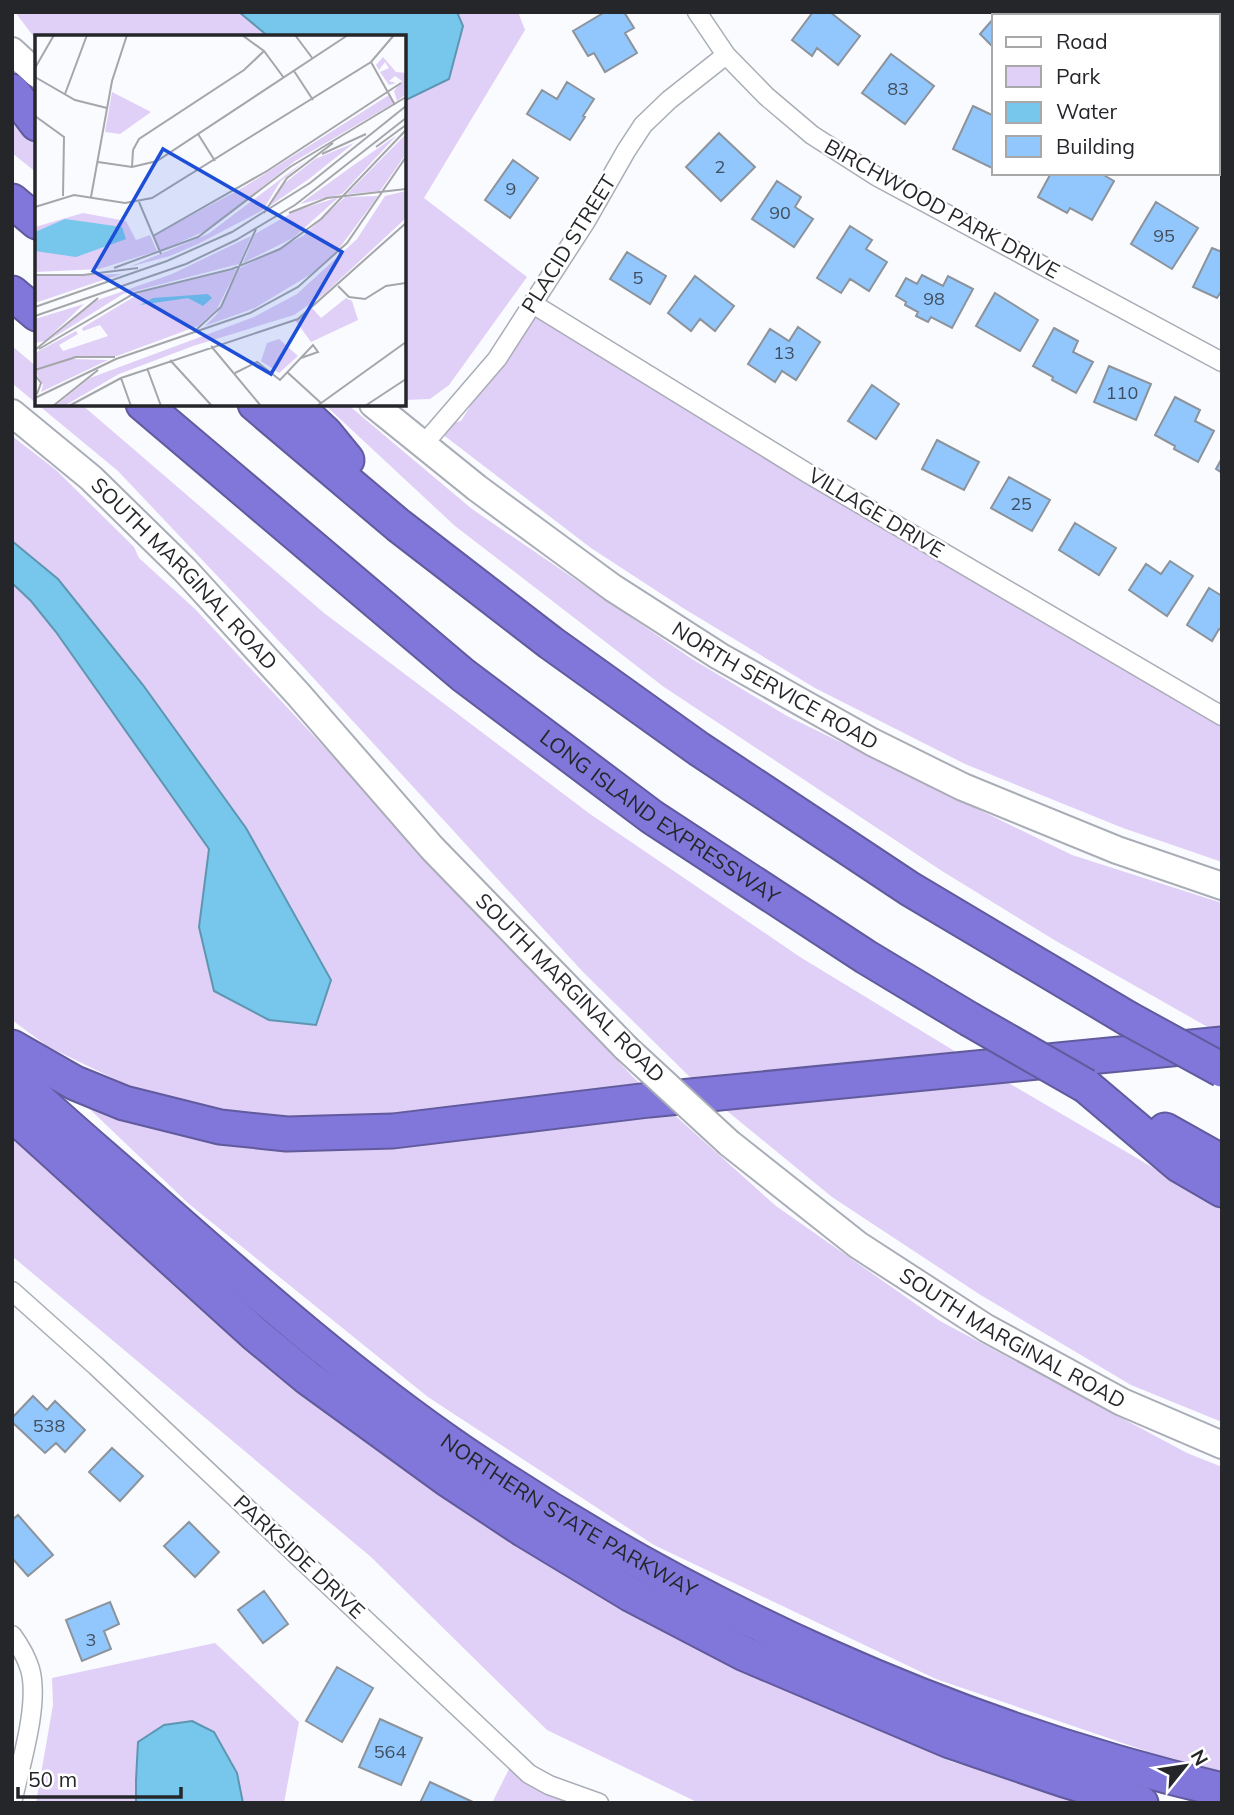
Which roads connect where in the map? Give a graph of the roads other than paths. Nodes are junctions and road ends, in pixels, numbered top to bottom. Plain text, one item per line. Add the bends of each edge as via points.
1 (697, 12) edge
2 (12, 51) edge
3 (726, 55) junction
4 (35, 72) edge
5 (12, 91) edge
6 (35, 121) edge
7 (12, 201) edge
8 (35, 220) edge
9 (12, 293) edge
10 (533, 304) junction
11 (35, 312) edge
12 (1222, 362) edge
13 (146, 406) edge
14 (257, 406) edge
15 (296, 406) edge
16 (376, 406) edge
17 (12, 413) edge
18 (423, 444) junction
19 (398, 525) junction
20 (1222, 716) edge
21 (1222, 886) edge
22 (1222, 1044) edge
23 (12, 1047) edge
24 (1222, 1070) edge
25 (12, 1075) edge
26 (12, 1114) edge
27 (1199, 1158) edge
28 (1222, 1190) edge
29 (12, 1292) edge
30 (1222, 1446) edge
31 (12, 1635) edge
32 (1222, 1790) edge
33 (12, 1803) edge
34 (599, 1803) edge
35 (1142, 1803) edge

1 - 3 street, BIRCHWOOD PARK DRIVE
2 - 4 main road
3 - 10 street, PLACID STREET via 643,125
3 - 12 street, BIRCHWOOD PARK DRIVE via 812,135 876,176
5 - 6 highway
7 - 8 highway
9 - 11 highway
10 - 18 street, PLACID STREET via 497,359
10 - 20 street, VILLAGE DRIVE via 809,474
13 - 27 highway, LONG ISLAND EXPRESSWAY, bridge via 463,675 652,817 866,957
14 - 19 highway
15 - 19 highway via 325,433
16 - 18 main road, NORTH SERVICE ROAD
17 - 30 main road, SOUTH MARGINAL ROAD, bridge via 91,478 185,570 432,848 625,1048 729,1143 859,1245 986,1328 1122,1402
18 - 21 main road, NORTH SERVICE ROAD via 613,588 719,656 872,742 976,792 1117,850
19 - 24 highway, bridge via 699,749 910,889
22 - 23 highway via 649,1100 393,1131 287,1135 220,1127 124,1103 75,1083
25 - 32 highway, NORTHERN STATE PARKWAY via 263,1298 365,1382 566,1519 752,1620 903,1689 1108,1760
26 - 35 highway, NORTHERN STATE PARKWAY via 308,1378 524,1530 630,1594 745,1654 950,1741
27 - 28 highway, LONG ISLAND EXPRESSWAY
29 - 34 street, PARKSIDE DRIVE via 529,1774
31 - 33 street via 31,1671 33,1707

